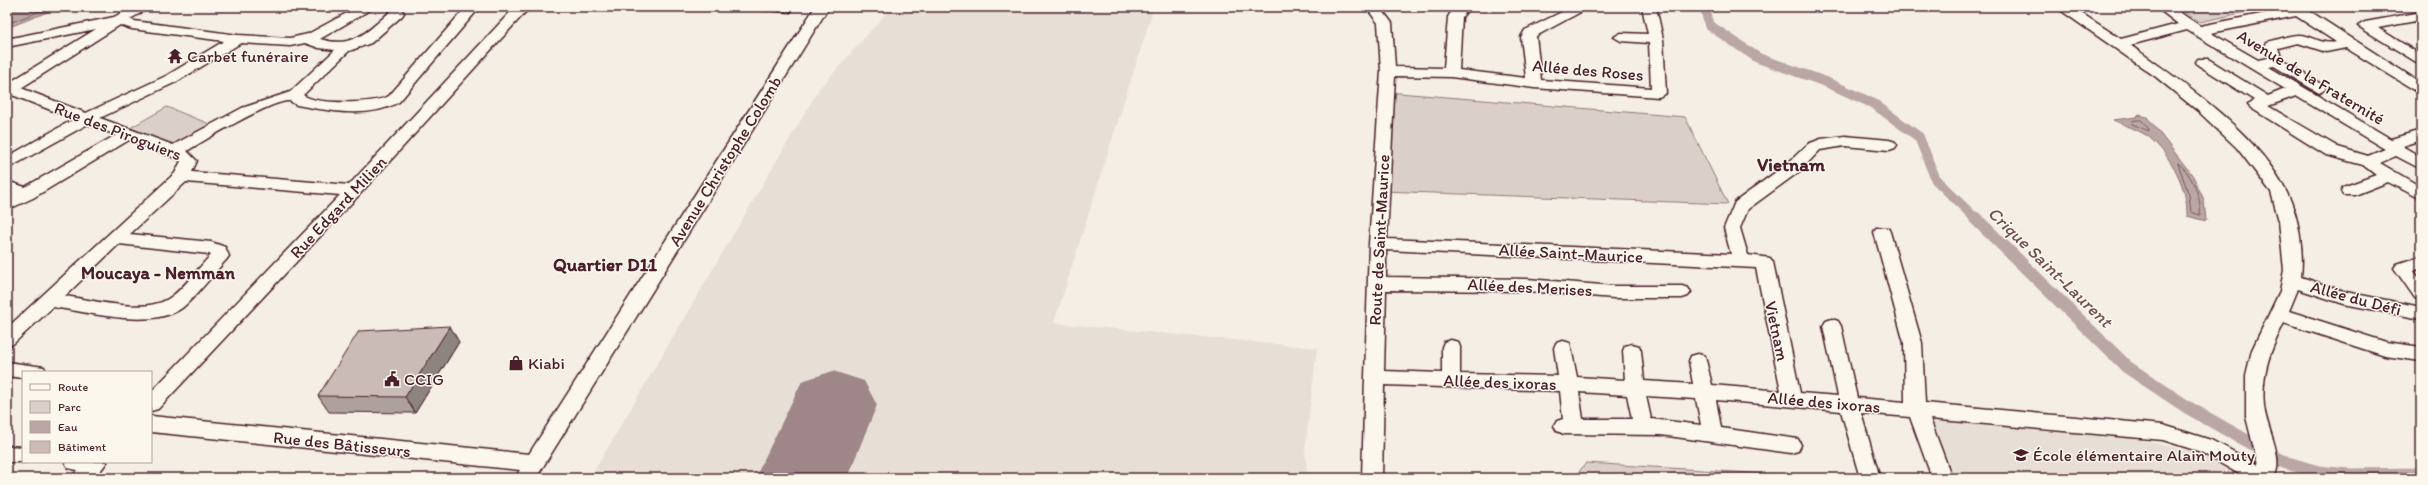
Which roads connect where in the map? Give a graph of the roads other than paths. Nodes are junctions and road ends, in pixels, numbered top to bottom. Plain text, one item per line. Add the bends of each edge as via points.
1 (144, 7) edge
2 (473, 7) edge
3 (523, 7) edge
4 (822, 7) edge
5 (1373, 7) edge
6 (1463, 7) edge
7 (1583, 7) edge
8 (1649, 7) edge
9 (2063, 7) edge
10 (2163, 7) edge
11 (362, 8) edge
12 (2296, 9) edge
13 (397, 13) dead end
14 (2421, 16) edge
15 (118, 20) junction
16 (2194, 28) junction
17 (1621, 37) dead end
18 (238, 39) junction
19 (306, 39) junction
20 (1656, 39) junction
21 (7, 43) edge
22 (2349, 43) junction
23 (2118, 44) junction
24 (2333, 47) junction
25 (342, 49) junction
26 (2276, 61) junction
27 (2421, 61) edge
28 (2203, 62) dead end
29 (2256, 65) junction
30 (1388, 71) junction
31 (2421, 71) edge
32 (1451, 73) junction
33 (2375, 73) dead end
34 (2399, 76) junction
35 (1534, 84) junction
36 (9, 88) edge
37 (2319, 88) dead end
38 (2298, 90) junction
39 (2421, 90) edge
40 (296, 95) junction
41 (2264, 100) junction
42 (85, 119) junction
43 (128, 134) junction
44 (2421, 135) edge
45 (1889, 145) dead end
46 (2393, 148) junction
47 (174, 152) junction
48 (2369, 161) junction
49 (7, 164) edge
50 (2421, 164) edge
51 (182, 176) junction
52 (2388, 176) junction
53 (7, 186) edge
54 (353, 191) junction
55 (2349, 191) dead end
56 (27, 194) junction
57 (2421, 194) edge
58 (7, 206) edge
59 (1882, 232) dead end
60 (118, 238) junction
61 (1378, 244) junction
62 (1741, 261) junction
63 (1764, 262) joint
64 (2421, 262) edge
65 (2292, 280) junction
66 (1377, 282) junction
67 (1682, 292) dead end
68 (2421, 294) edge
69 (50, 300) junction
70 (2421, 313) edge
71 (2278, 314) junction
72 (1832, 326) dead end
73 (7, 339) edge
74 (1451, 347) dead end
75 (1563, 348) dead end
76 (1632, 351) dead end
77 (2421, 354) edge
78 (1698, 361) dead end
79 (7, 369) edge
80 (27, 371) edge
81 (1374, 378) junction
82 (1451, 381) junction
83 (1568, 384) junction
84 (160, 385) edge
85 (1635, 389) junction
86 (1705, 392) junction
87 (1792, 399) junction
88 (152, 402) edge
89 (1849, 405) junction
90 (1918, 411) junction
91 (152, 424) edge
92 (1643, 427) junction
93 (1713, 434) junction
94 (1791, 445) dead end
95 (7, 454) edge
96 (22, 456) edge
97 (529, 470) edge
98 (2264, 472) edge
99 (1372, 478) edge
100 (1870, 478) edge
101 (1942, 478) edge

1 - 15 street
2 - 40 street via 389,103 366,107 297,100
3 - 54 street, Rue Edgard Milien
4 - 97 street, Avenue Christophe Colomb
5 - 30 street, Route de Saint-Maurice via 1385,23
6 - 32 street via 1457,11 1455,17
7 - 35 street via 1530,32 1528,37
8 - 20 street, Allée des Roses
9 - 23 street
10 - 16 street, Avenue de la Fraternité
11 - 19 street
12 - 16 street
12 - 22 street
13 - 25 street via 366,40
14 - 27 street via 2365,26
15 - 18 street via 132,25
15 - 21 street
15 - 36 street
16 - 23 street
16 - 29 street, Avenue de la Fraternité
17 - 20 street
18 - 19 street via 284,42
18 - 42 street via 170,79
19 - 25 street via 318,44 341,46
20 - 35 street, Allée des Roses via 1659,93
22 - 24 street
22 - 34 street
23 - 65 street via 2176,85 2214,117 2245,147 2275,186 2284,205 2289,228
24 - 26 street via 2326,48 2299,39 2272,45
24 - 33 street
25 - 40 street via 341,53
26 - 29 street
26 - 37 street
28 - 41 street
29 - 38 street, Avenue de la Fraternité
30 - 32 street, Allée des Roses
30 - 61 street, Route de Saint-Maurice
31 - 34 street
32 - 35 street, Allée des Roses
34 - 39 street
36 - 42 street, Rue des Piroguiers
38 - 41 street
38 - 46 street, Avenue de la Fraternité
40 - 47 street via 270,100 228,119
41 - 48 street via 2256,105 2332,151
42 - 43 street, Rue des Piroguiers
42 - 49 street
43 - 47 street, Rue des Piroguiers
43 - 56 street
44 - 46 street
45 - 62 street via 1846,141 1814,147 1794,167 1741,206 1732,228
46 - 48 street
46 - 50 street, Avenue de la Fraternité
47 - 51 street, Rue des Piroguiers via 189,161
48 - 52 street
51 - 54 street
51 - 60 street, Rue des Piroguiers
52 - 55 street
52 - 57 street
53 - 56 street
54 - 84 street, Rue Edgard Milien
56 - 58 street
59 - 90 street via 1913,344 1915,402
60 - 69 street, Rue des Piroguiers
60 - 69 street via 211,248 220,251 220,256 176,303 158,311 143,313
61 - 62 street, Allée Saint-Maurice
61 - 66 street, Route de Saint-Maurice
62 - 63 street, Allée Saint-Maurice
63 - 87 street, Vietnam
64 - 68 street, Allée du Défi via 2403,268
65 - 70 street, Allée du Défi via 2344,298
65 - 71 street
66 - 67 street, Allée des Merises via 1424,285 1527,285 1614,292
66 - 81 street, Route de Saint-Maurice
69 - 73 street, Rue des Piroguiers
71 - 77 street via 2385,348
71 - 98 street via 2257,361 2253,390 2262,441
72 - 89 street
74 - 82 street
75 - 83 street
76 - 85 street
78 - 86 street
79 - 80 street
81 - 82 street, Allée des ixoras
81 - 99 street, Route de Saint-Maurice
82 - 83 street, Allée des ixoras
83 - 85 street, Allée des ixoras
83 - 92 street via 1569,426
84 - 88 street, Rue Edgard Milien
85 - 86 street, Allée des ixoras
85 - 92 street
86 - 87 street, Allée des ixoras
86 - 93 street
87 - 89 street, Allée des ixoras
89 - 90 street, Allée des ixoras
89 - 100 street
90 - 98 street, Allée des ixoras via 2172,433
90 - 101 street
91 - 97 street, Rue des Bâtisseurs
92 - 93 street
93 - 94 street
95 - 96 street

